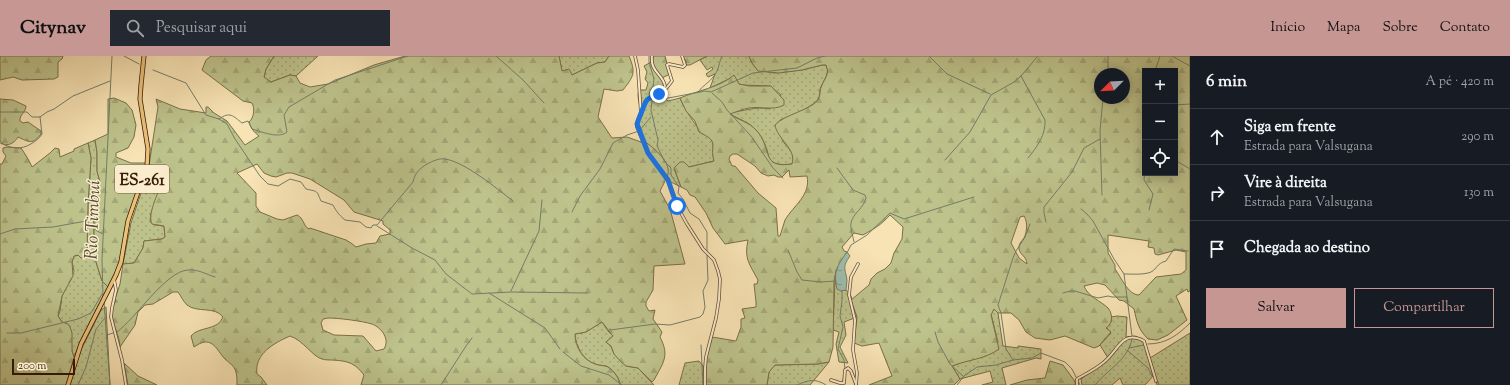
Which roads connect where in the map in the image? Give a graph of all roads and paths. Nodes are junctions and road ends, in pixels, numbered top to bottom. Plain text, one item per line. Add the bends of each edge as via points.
1 (144, 56) edge
2 (635, 56) edge
3 (652, 56) edge
4 (682, 56) edge
5 (663, 91) junction
6 (641, 115) junction
7 (858, 264) dead end
8 (114, 279) junction
9 (831, 380) dead end
10 (1156, 381) dead end
11 (68, 385) edge
12 (126, 385) edge
13 (705, 385) edge
14 (1077, 385) edge

1 - 8 main road, ES-261 via 140,99 148,149 147,166 128,220 121,262
2 - 6 street
3 - 5 street via 653,67 665,83
4 - 5 street via 683,67 667,65 672,82
5 - 6 street via 647,100
6 - 13 street via 637,124 644,145 668,180 677,206 687,224 703,249 714,260 720,279 716,318 706,357
7 - 9 street via 852,277 849,295 855,320 853,350 857,373 856,385 848,368 845,370 843,383
8 - 11 main road, ES-261 via 77,354
8 - 12 street via 116,290 112,317
10 - 14 street via 1144,341 1131,338 1123,340 1104,362 1077,379

